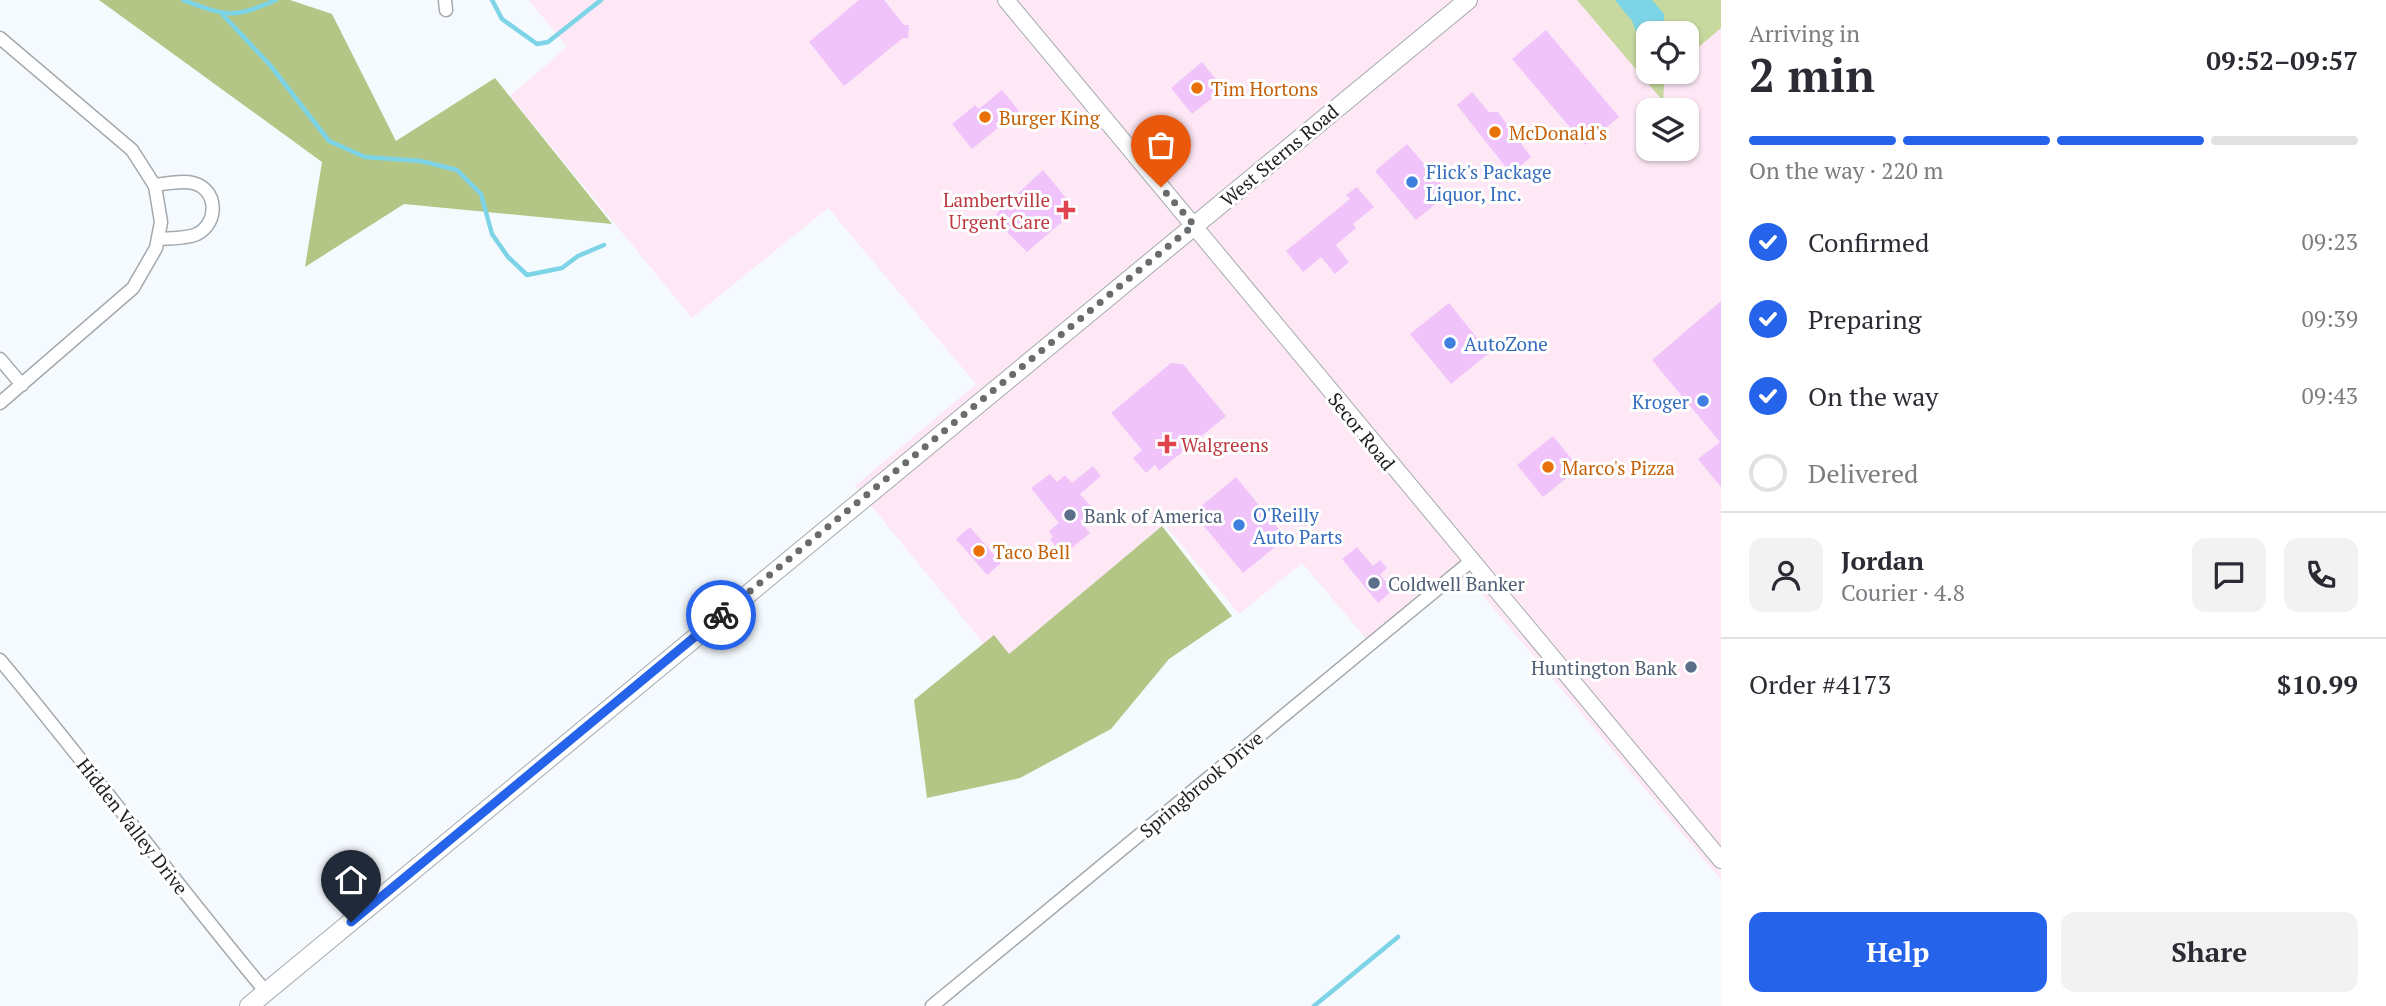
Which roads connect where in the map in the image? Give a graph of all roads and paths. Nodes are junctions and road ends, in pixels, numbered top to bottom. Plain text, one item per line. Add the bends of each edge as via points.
1 (1006, 0) edge
2 (1468, 0) edge
3 (0, 38) edge
4 (154, 185) junction
5 (1194, 225) junction
6 (159, 239) junction
7 (0, 359) edge
8 (22, 384) junction
9 (0, 403) edge
10 (1470, 562) junction
11 (0, 660) edge
12 (1721, 860) edge
13 (266, 992) junction
14 (249, 1006) edge
15 (932, 1006) edge

1 - 5 street, Secor Road
2 - 5 main road, West Sterns Road
3 - 4 street via 119,138 142,163
4 - 6 street via 160,210
4 - 6 street via 199,185 214,211 197,234
5 - 10 street, Secor Road
5 - 13 main road, West Sterns Road
6 - 8 street via 134,288
7 - 8 street
8 - 9 street
10 - 12 street, Secor Road
10 - 15 street, Springbrook Drive
11 - 13 street, Hidden Valley Drive
13 - 14 main road, West Sterns Road

